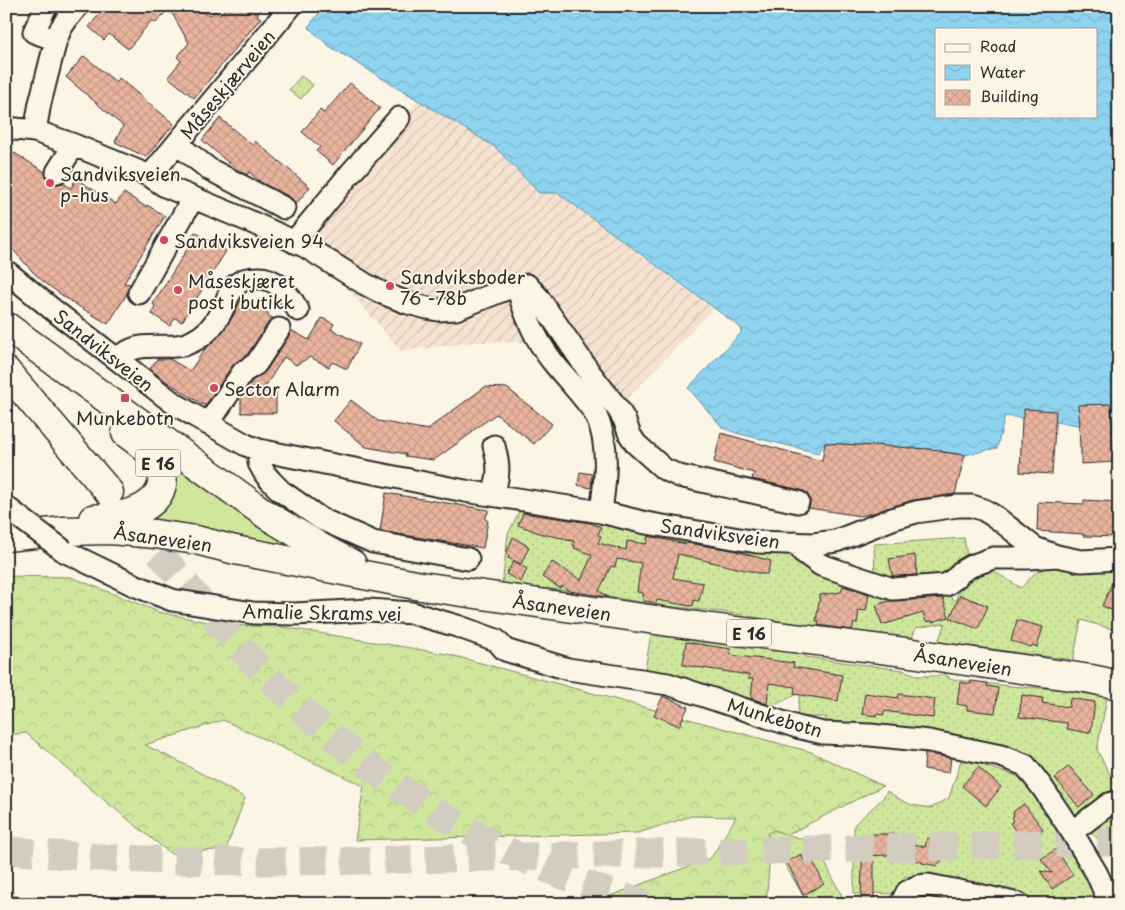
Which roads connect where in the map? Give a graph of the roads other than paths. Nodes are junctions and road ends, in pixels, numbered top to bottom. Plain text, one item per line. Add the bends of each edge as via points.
1 (46, 6) edge
2 (78, 6) edge
3 (288, 11) edge
4 (56, 40) junction
5 (399, 118) dead end
6 (6, 128) edge
7 (35, 131) junction
8 (177, 144) junction
9 (74, 145) junction
10 (57, 172) dead end
11 (150, 176) junction
12 (194, 198) junction
13 (284, 208) dead end
14 (294, 242) junction
15 (6, 271) edge
16 (514, 291) junction
17 (139, 293) dead end
18 (298, 310) dead end
19 (6, 326) edge
20 (279, 329) dead end
21 (6, 345) edge
22 (116, 358) junction
23 (6, 372) edge
24 (208, 424) junction
25 (494, 446) dead end
26 (259, 450) junction
27 (109, 492) dead end
28 (492, 495) junction
29 (798, 502) dead end
30 (6, 507) edge
31 (601, 512) junction
32 (6, 528) edge
33 (6, 537) edge
34 (796, 543) junction
35 (1057, 556) junction
36 (468, 559) dead end
37 (1119, 559) edge
38 (380, 578) junction
39 (505, 650) joint
40 (1119, 685) edge
41 (1119, 801) edge
42 (1072, 832) junction
43 (901, 904) edge
44 (1019, 904) edge
45 (1110, 904) edge

1 - 4 street via 34,32
2 - 4 street via 64,23
3 - 8 street, Måseskjærveien
4 - 7 street
5 - 14 street
6 - 7 street
7 - 9 street
8 - 11 street, Måseskjærveien
8 - 13 street via 209,169
9 - 10 street
9 - 11 street
11 - 12 street
12 - 14 street
12 - 17 street
14 - 16 street via 382,293 427,308 456,309
15 - 22 street, Sandviksveien
16 - 29 street via 527,286 538,298 618,409 636,444 664,469 679,476
16 - 31 street via 542,347 597,416 605,456
18 - 22 street via 278,284 264,278 251,278 234,288 220,316 193,342 180,346 137,348
19 - 38 highway, E 16 via 268,516
20 - 24 street via 256,364 243,372
21 - 32 highway, E 16 via 138,442 153,456 163,480 155,501 123,515
22 - 24 street, Sandviksveien via 172,402
23 - 27 highway
24 - 26 street, Sandviksveien
25 - 28 street via 498,476
26 - 28 street, Sandviksveien
26 - 36 street via 259,463 281,491 321,519 373,542
28 - 31 street, Sandviksveien
30 - 39 street, Amalie Skrams vei, bridge via 64,551 172,600 253,613 369,610 412,613 496,640
31 - 34 street, Sandviksveien via 757,542
33 - 38 highway, Åsaneveien / E 16 via 102,530 156,534
34 - 35 street via 836,541 916,512 972,506 984,510 1035,548
34 - 35 street, Sandviksveien via 821,565 893,589 946,585 966,569 993,558
35 - 37 street, Sandviksveien via 1081,561
38 - 40 highway, Åsaneveien / E 16 via 483,596 905,652
39 - 42 street, Munkebotn via 568,669 668,684 797,727 929,740 1001,756 1025,765
41 - 42 street via 1109,804
42 - 45 street, Munkebotn via 1097,874
43 - 44 street via 907,892 928,885

